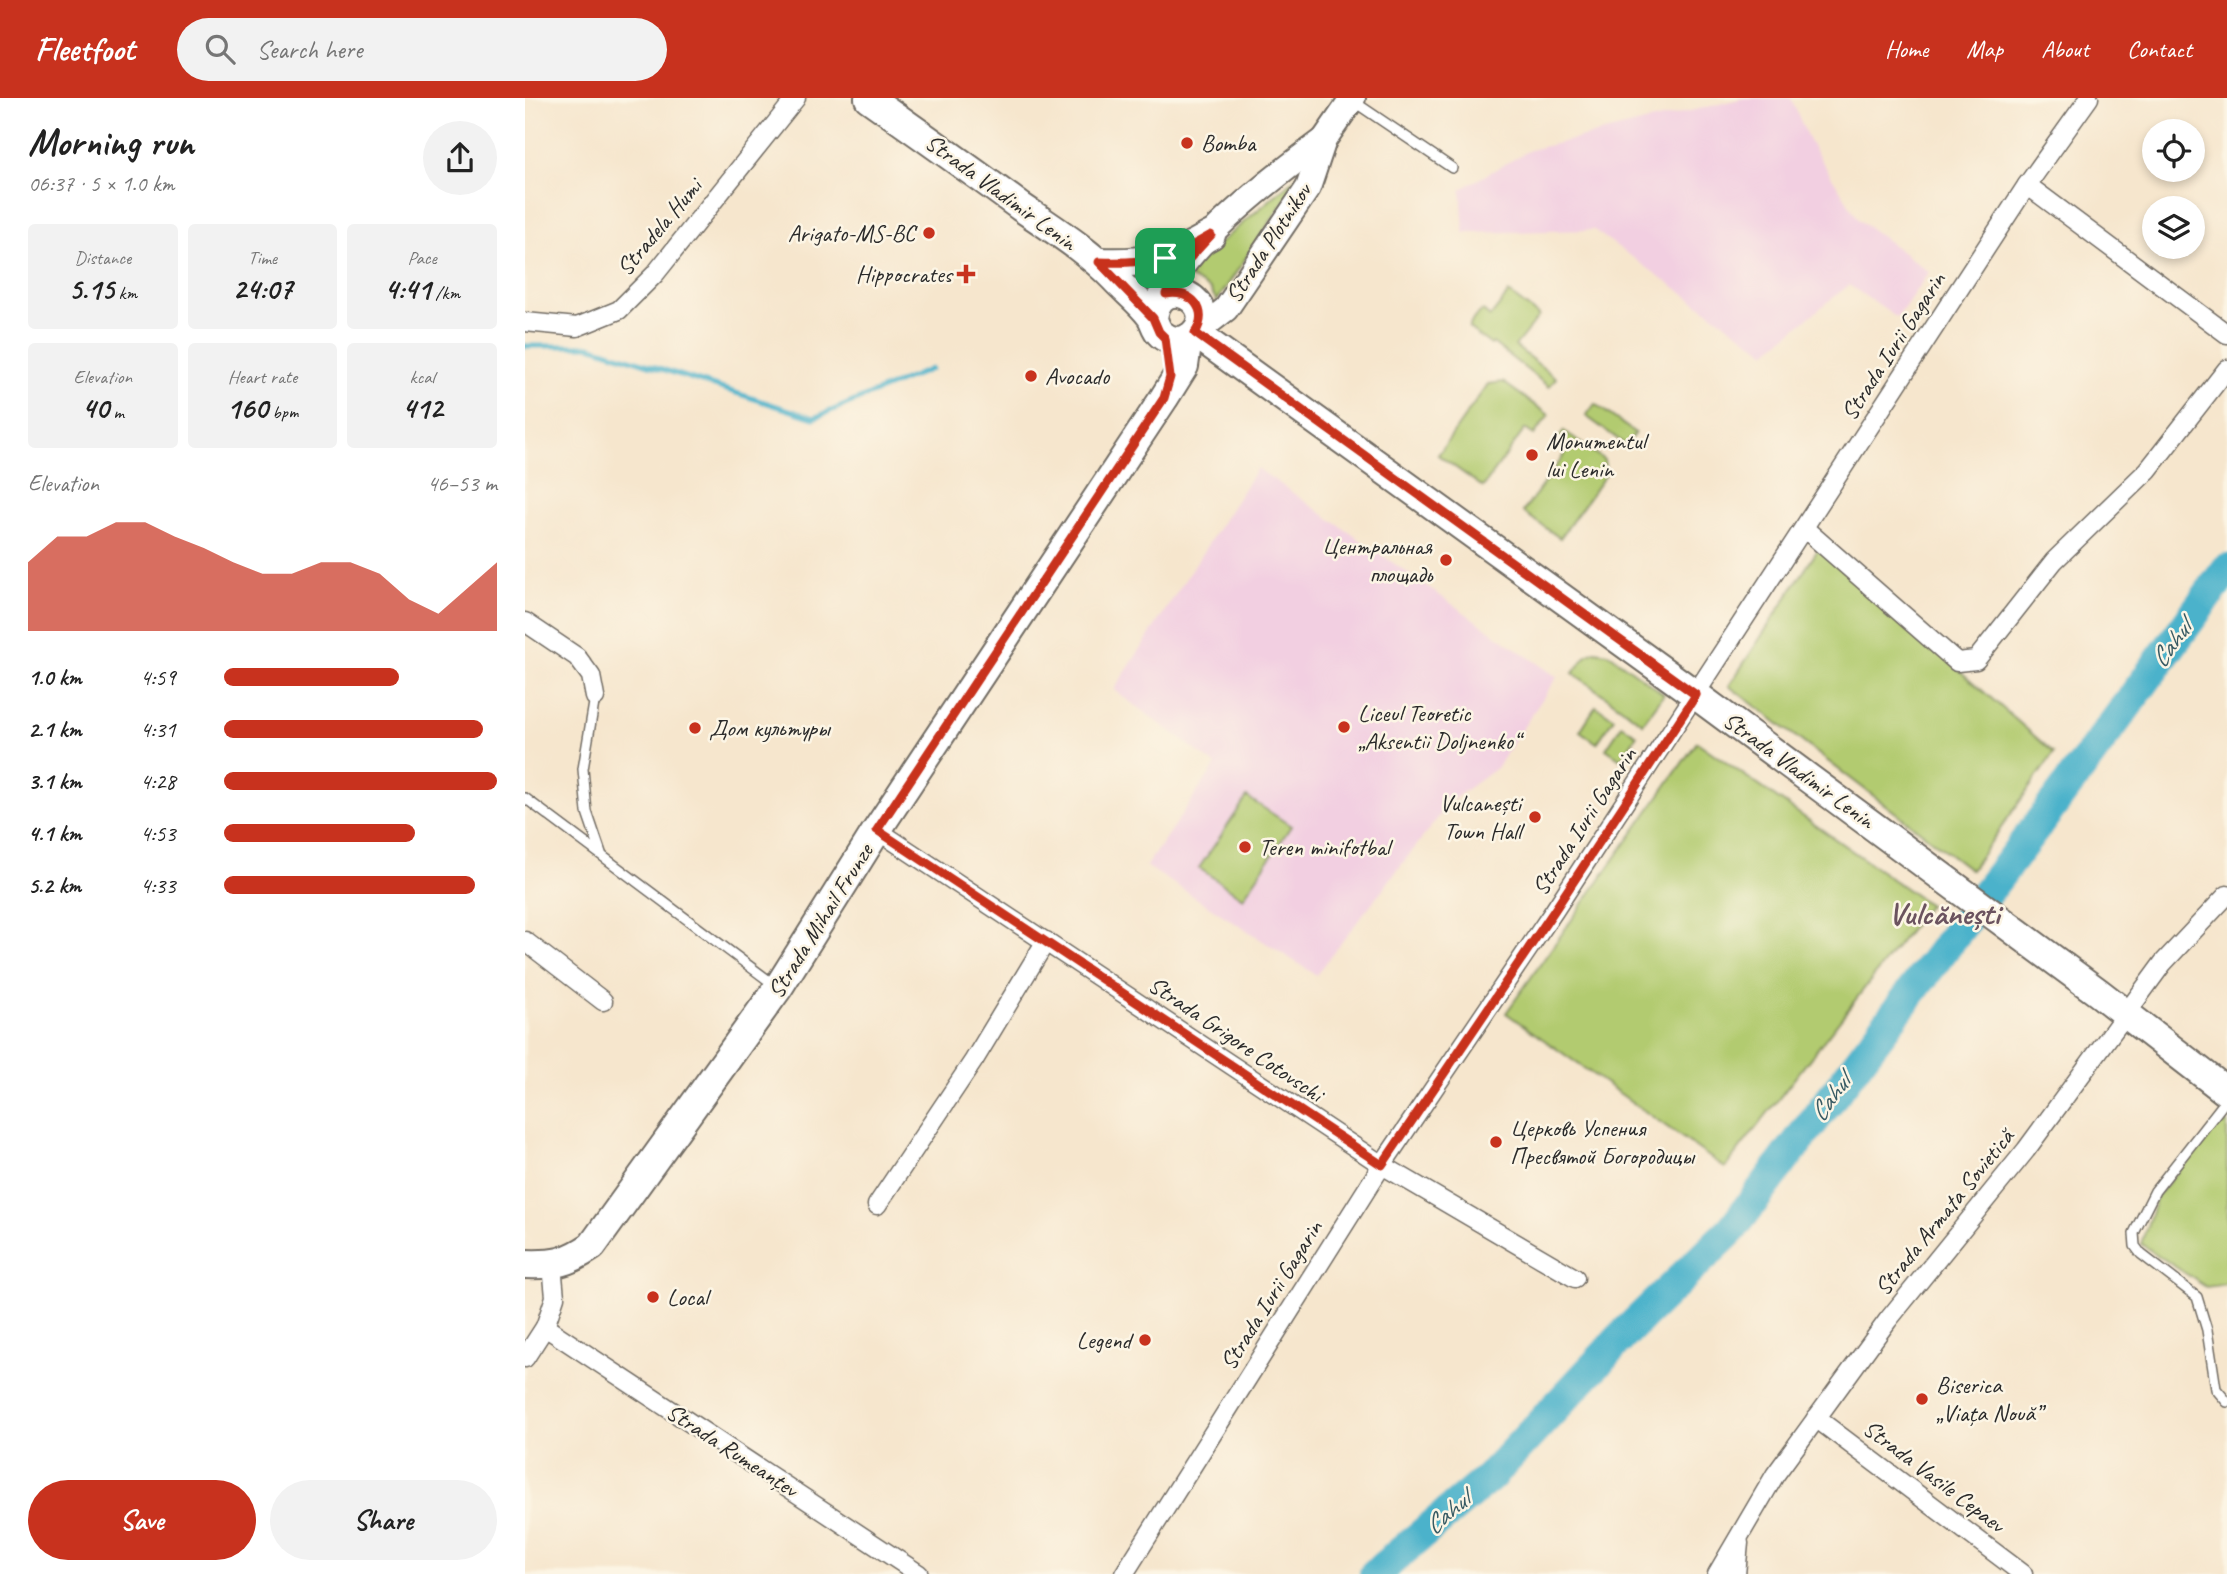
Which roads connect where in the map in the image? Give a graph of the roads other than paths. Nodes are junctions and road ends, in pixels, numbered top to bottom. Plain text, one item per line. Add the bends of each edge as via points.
1 (796, 98) edge
2 (869, 98) edge
3 (2089, 98) edge
4 (1352, 99) edge
5 (1324, 140) junction
6 (1452, 168) dead end
7 (2027, 185) junction
8 (1211, 235) junction
9 (1099, 262) junction
10 (525, 322) edge
11 (1173, 324) junction
12 (2227, 334) edge
13 (2227, 369) edge
14 (1804, 528) junction
15 (525, 622) edge
16 (1696, 695) junction
17 (595, 697) joint
18 (525, 798) edge
19 (877, 830) junction
20 (601, 855) junction
21 (2227, 895) edge
22 (525, 941) edge
23 (1046, 942) junction
24 (778, 988) junction
25 (603, 1001) dead end
26 (2125, 1013) junction
27 (2227, 1092) edge
28 (2227, 1099) edge
29 (1382, 1165) junction
30 (877, 1205) dead end
31 (539, 1264) edge
32 (1575, 1278) dead end
33 (545, 1327) junction
34 (525, 1358) edge
35 (2227, 1402) edge
36 (1816, 1418) junction
37 (1739, 1535) junction
38 (919, 1574) edge
39 (1124, 1574) edge
40 (1717, 1574) edge
41 (1736, 1574) edge
42 (2023, 1574) edge

1 - 10 street, Stradela Humi via 655,274 619,310 577,327
2 - 9 main road, Strada Vladimir Lenin
3 - 7 street, Strada Iurii Gagarin
4 - 5 main road, Strada Plotnikov
4 - 6 lane
5 - 8 main road, Strada Plotnikov
5 - 11 main road, Strada Plotnikov via 1308,188 1226,309
7 - 12 street
7 - 14 street, Strada Iurii Gagarin
8 - 9 main road via 1158,260
8 - 11 main road, Strada Plotnikov via 1177,272
9 - 11 main road, Strada Vladimir Lenin
11 - 16 main road, Strada Vladimir Lenin
11 - 19 main road, Strada Mihail Frunze via 1184,366
13 - 14 street via 2148,470 2054,561 1976,660 1957,662
14 - 16 street, Strada Iurii Gagarin
15 - 17 street via 577,657 591,676
16 - 26 main road, Strada Vladimir Lenin
16 - 29 street, Strada Iurii Gagarin
17 - 20 lane via 583,769 587,812
18 - 20 lane
19 - 23 street, Strada Grigore Cotovschi
19 - 24 main road, Strada Mihail Frunze
20 - 24 lane
21 - 26 street, Strada Armata Sovietică via 2163,963
22 - 25 street
23 - 29 street, Strada Grigore Cotovschi
23 - 30 street
24 - 31 main road, Strada Mihail Frunze via 592,1246 573,1258
26 - 27 main road, Strada Vladimir Lenin
26 - 36 street, Strada Armata Sovietică via 2026,1150 1888,1320
28 - 35 lane via 2155,1191 2134,1233 2141,1254 2197,1297 2216,1389
29 - 32 street, Strada Grigore Cotovschi
29 - 39 street, Strada Iurii Gagarin
31 - 33 street, Strada Mihail Frunze via 555,1297
33 - 34 street, Strada Mihail Frunze
33 - 38 street, Strada Rumeanțev
36 - 37 street, Strada Armata Sovietică
36 - 42 street, Strada Vasile Cepaev
37 - 40 street, Strada Armata Sovietică
37 - 41 street

